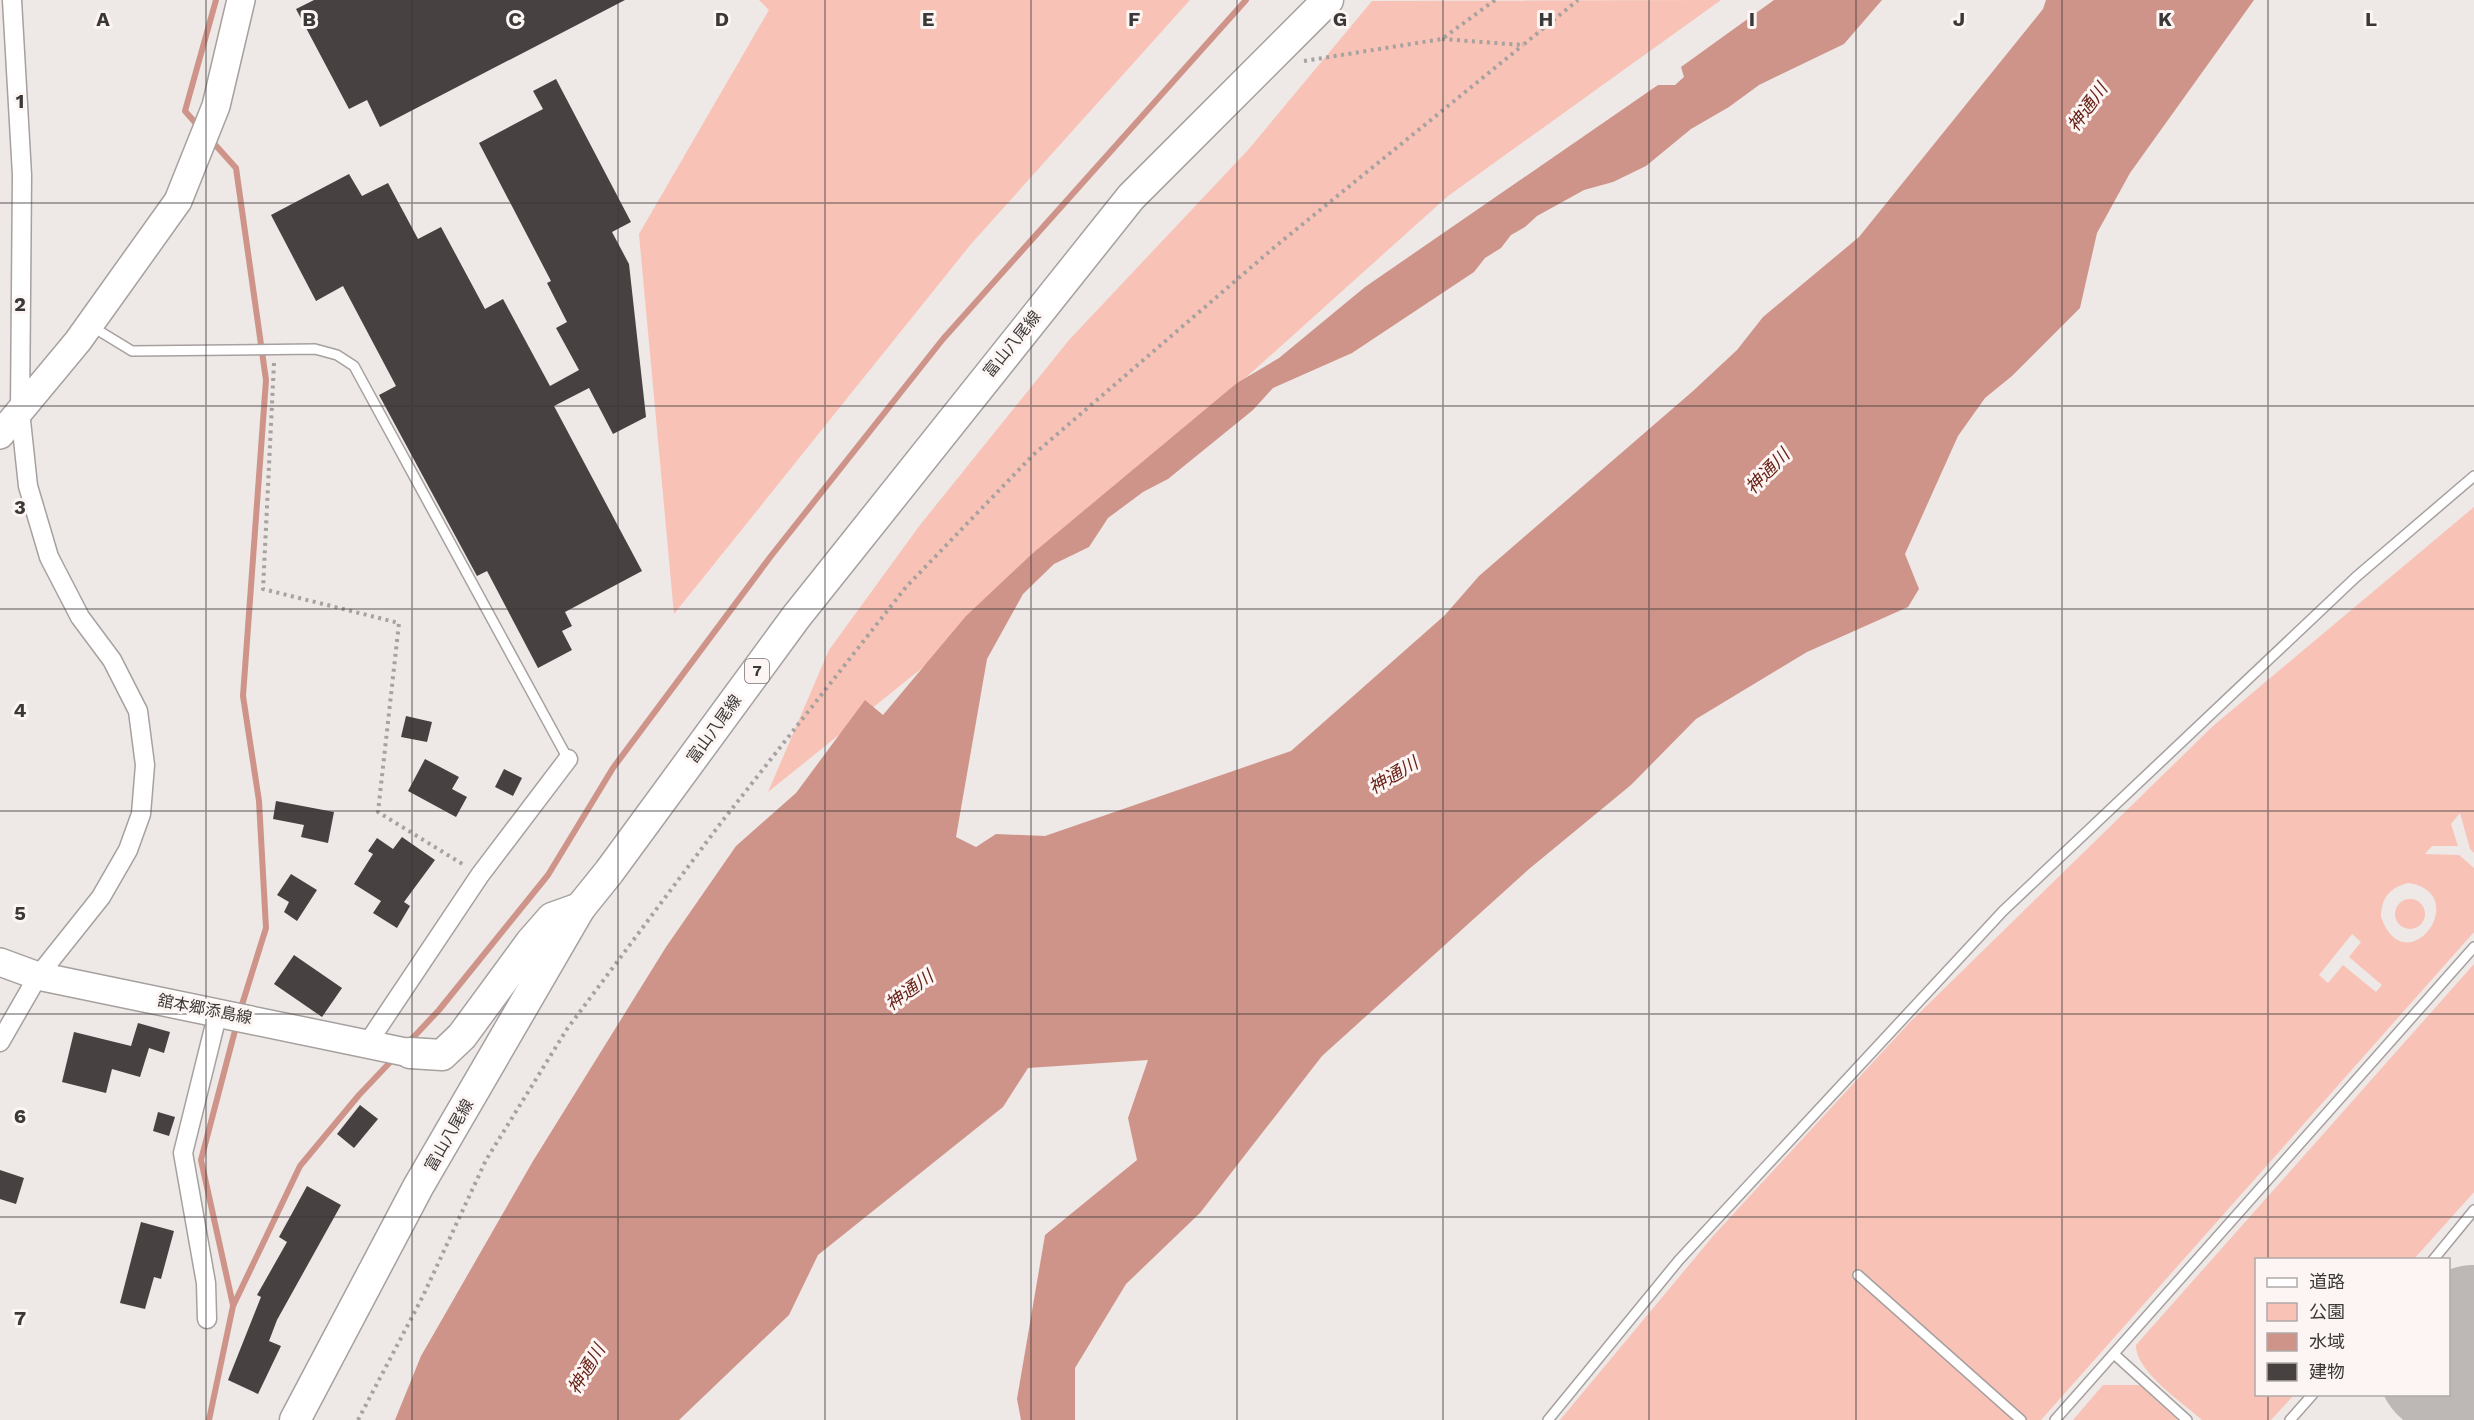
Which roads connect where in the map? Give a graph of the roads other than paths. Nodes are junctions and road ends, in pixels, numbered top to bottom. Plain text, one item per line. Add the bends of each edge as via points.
1 (12, 0) edge
2 (241, 0) edge
3 (1328, 0) edge
4 (90, 325) junction
5 (20, 411) junction
6 (0, 435) edge
7 (2474, 476) edge
8 (568, 759) joint
9 (580, 908) junction
10 (2474, 947) edge
11 (0, 962) edge
12 (38, 976) junction
13 (218, 1012) junction
14 (0, 1042) edge
15 (391, 1049) junction
16 (2474, 1210) edge
17 (2435, 1258) edge
18 (1858, 1275) dead end
19 (207, 1319) dead end
20 (2114, 1354) junction
21 (2312, 1396) edge
22 (294, 1420) edge
23 (1548, 1420) edge
24 (2021, 1420) edge
25 (2055, 1420) edge
26 (2187, 1420) edge
27 (2290, 1420) edge

1 - 5 street via 22,175
2 - 4 street via 216,106 178,201
3 - 9 main road, 富山八尾線 / 7 via 1123,206 796,617
4 - 5 street
4 - 8 lane via 132,351 315,349 337,355 354,366
5 - 6 street
5 - 12 street via 28,486 49,557 80,617 112,660 138,711 145,765 141,814 128,850 101,897
7 - 23 lane via 2356,577 2002,911 1679,1260
8 - 15 street via 480,875
9 - 15 main road via 552,918 462,1036 442,1055
9 - 22 main road, 富山八尾線 / 7 via 418,1187
10 - 20 lane
11 - 12 street, 舘本郷添島線
12 - 13 street, 舘本郷添島線
12 - 14 street
13 - 15 street, 舘本郷添島線
13 - 19 street via 183,1153 206,1283
16 - 17 lane
18 - 24 lane
20 - 25 lane
20 - 26 lane
21 - 27 lane

